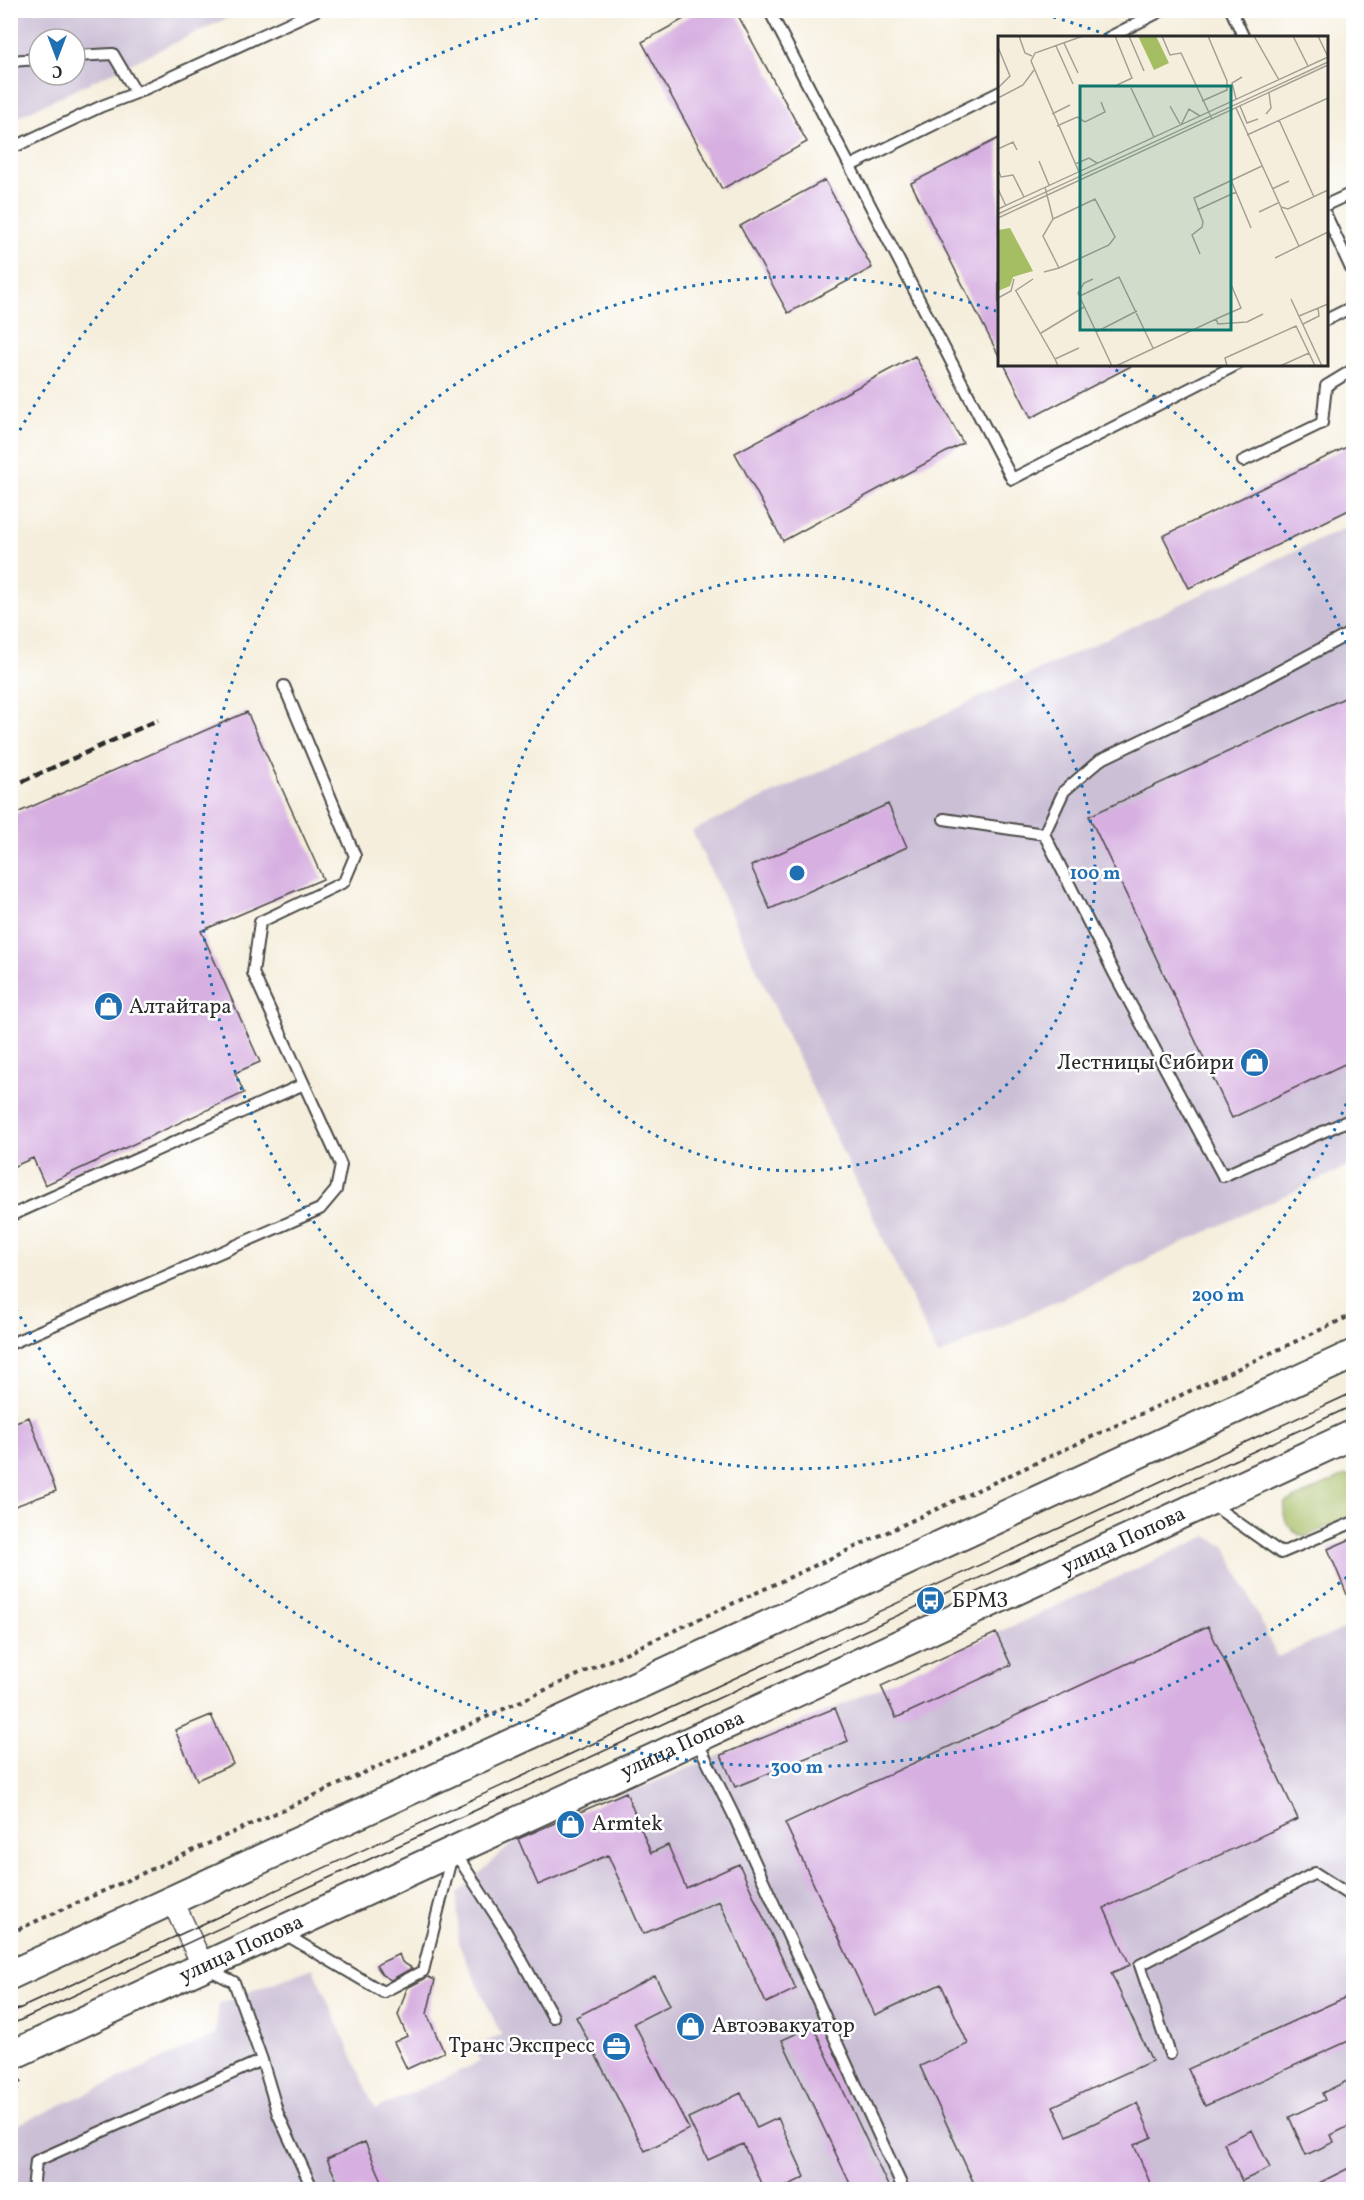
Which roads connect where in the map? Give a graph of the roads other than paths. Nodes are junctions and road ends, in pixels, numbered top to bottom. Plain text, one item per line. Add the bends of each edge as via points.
1 (769, 10) edge
2 (1163, 10) edge
3 (1232, 10) edge
4 (315, 11) edge
5 (1112, 36) edge
6 (1243, 36) edge
7 (87, 55) edge
8 (27, 60) edge
9 (10, 61) edge
10 (998, 92) edge
11 (136, 93) junction
12 (10, 149) edge
13 (850, 166) junction
14 (1353, 192) edge
15 (1328, 204) edge
16 (1328, 219) edge
17 (1353, 275) edge
18 (1353, 306) edge
19 (1328, 319) edge
20 (1235, 366) edge
21 (1353, 369) edge
22 (1242, 461) dead end
23 (1353, 631) edge
24 (284, 686) dead end
25 (944, 819) dead end
26 (1044, 834) junction
27 (304, 1084) junction
28 (1353, 1118) edge
29 (10, 1216) edge
30 (10, 1344) edge
31 (1353, 1354) edge
32 (1353, 1434) edge
33 (1208, 1502) junction
34 (1353, 1522) edge
35 (696, 1738) junction
36 (453, 1851) junction
37 (1353, 1898) edge
38 (172, 1900) junction
39 (280, 1931) junction
40 (203, 1966) junction
41 (10, 1975) edge
42 (553, 2017) dead end
43 (1170, 2054) dead end
44 (10, 2056) edge
45 (262, 2060) junction
46 (901, 2184) dead end
47 (33, 2190) edge
48 (313, 2190) edge

1 - 13 lane
2 - 5 lane
3 - 6 lane
4 - 11 lane
7 - 11 lane via 113,54
8 - 9 lane
10 - 13 lane
11 - 12 lane
13 - 20 lane via 1012,479
14 - 15 lane
16 - 17 lane
18 - 19 lane
21 - 22 lane via 1326,386 1322,423
23 - 26 lane via 1235,695 1100,760 1064,791
24 - 27 lane via 355,856 344,882 260,922 254,973
25 - 26 lane
26 - 28 lane via 1223,1176
27 - 29 lane
27 - 30 lane via 341,1165 336,1190 320,1209
31 - 38 main road
32 - 33 main road, улица Попова
33 - 34 lane via 1281,1553
33 - 35 main road, улица Попова
35 - 36 main road, улица Попова
35 - 46 lane
36 - 39 main road, улица Попова
36 - 39 lane via 423,1971 383,1992
36 - 42 lane via 505,1930
37 - 43 lane via 1315,1873 1140,1965
38 - 40 street
38 - 41 main road
39 - 40 main road, улица Попова
40 - 44 main road, улица Попова
40 - 45 lane via 234,1982
45 - 47 lane via 36,2161
45 - 48 lane via 278,2114

